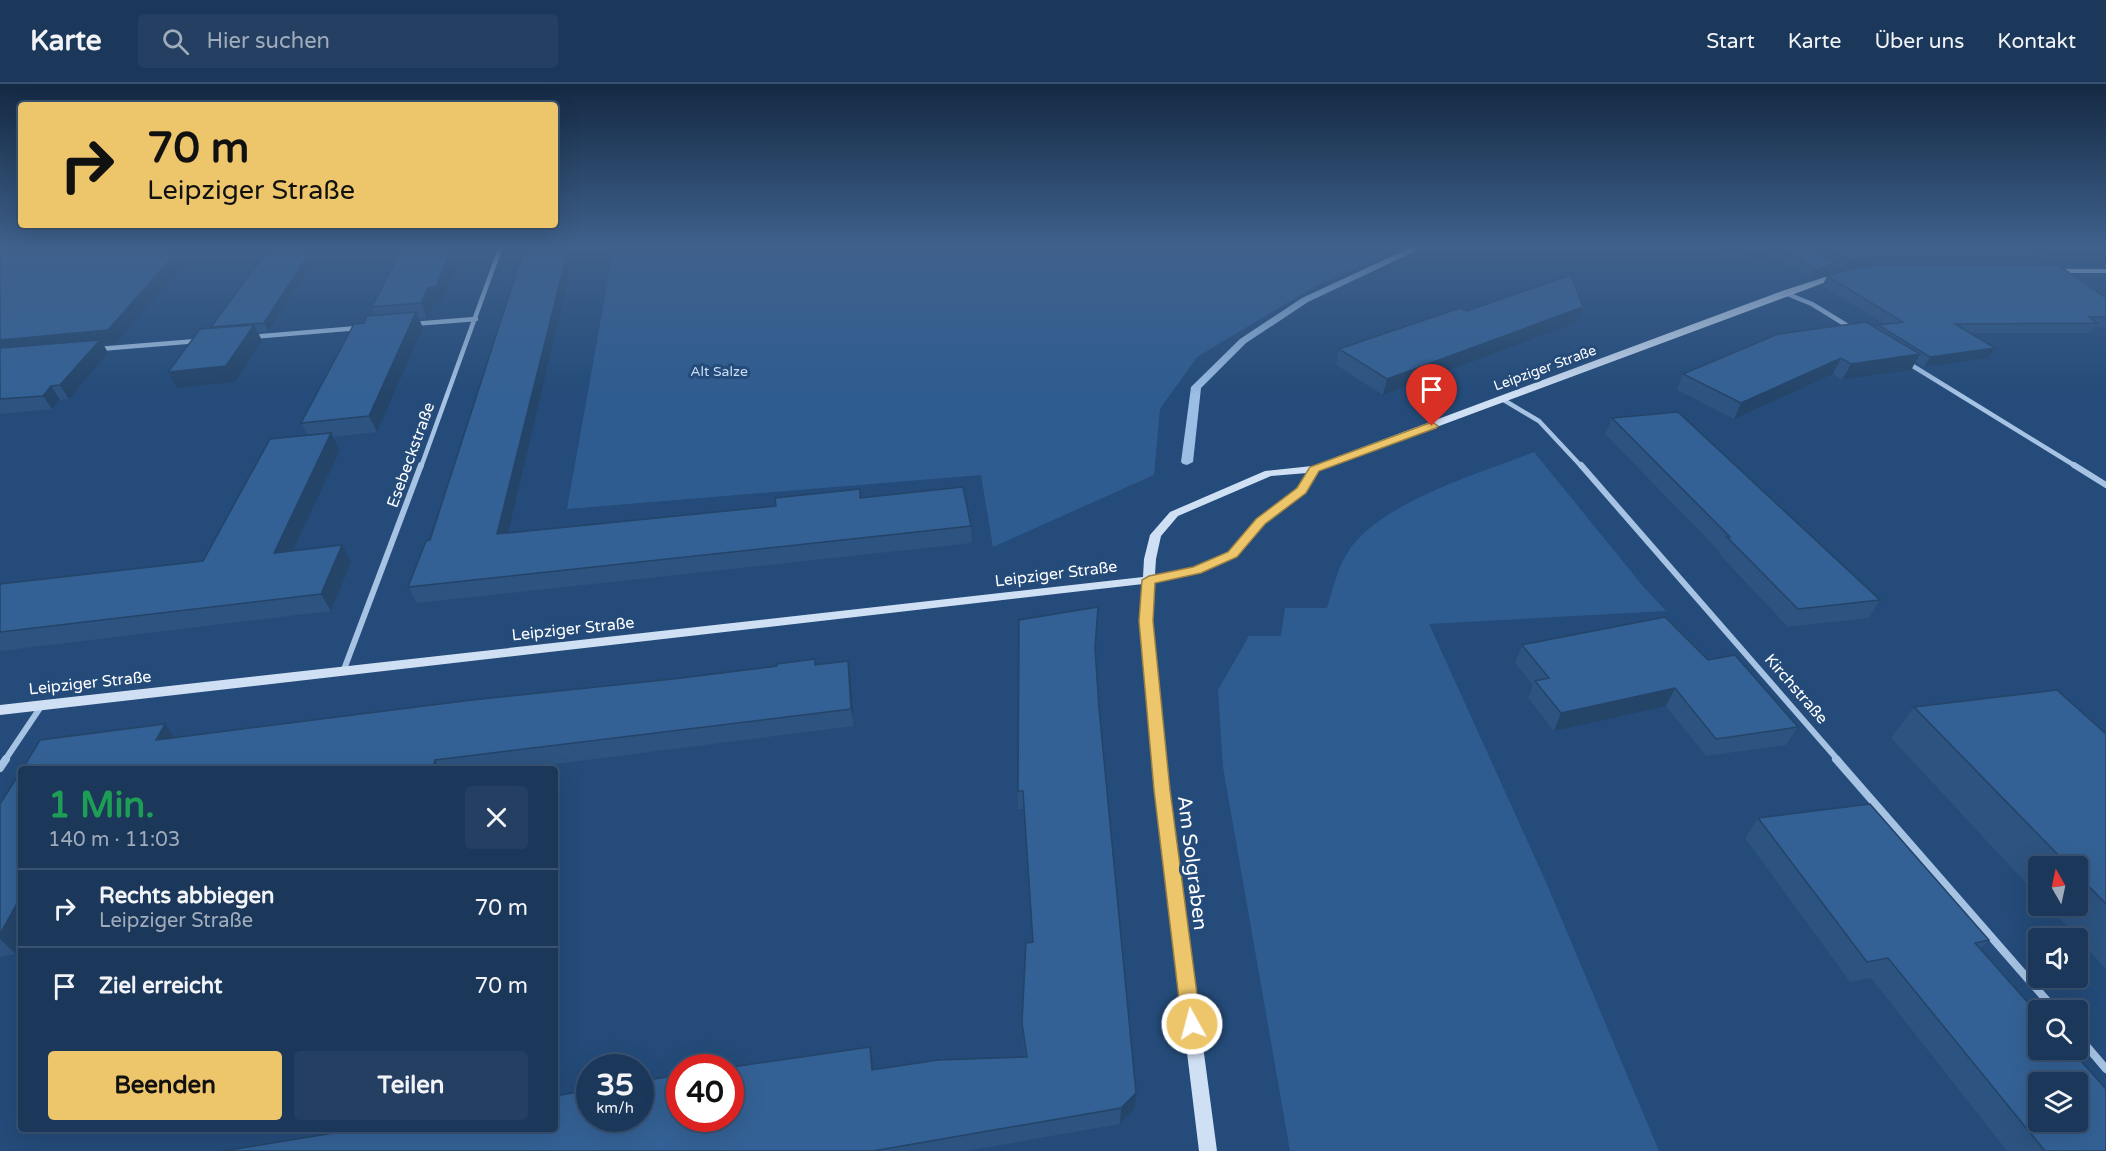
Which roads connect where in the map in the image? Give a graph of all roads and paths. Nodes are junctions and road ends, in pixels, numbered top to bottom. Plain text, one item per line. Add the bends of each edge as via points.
1 (484, 296) edge
2 (1778, 296) edge
3 (1792, 296) edge
4 (476, 319) junction
5 (404, 324) edge
6 (369, 327) edge
7 (1856, 331) edge
8 (250, 337) edge
9 (202, 341) edge
10 (95, 350) edge
11 (1904, 361) edge
12 (1502, 399) junction
13 (1314, 469) junction
14 (2106, 485) edge
15 (1149, 580) junction
16 (343, 672) junction
17 (42, 705) junction
18 (0, 710) edge
19 (0, 768) edge
20 (2045, 1000) edge
21 (2088, 1048) edge
22 (2106, 1069) edge
23 (1208, 1151) edge

1 - 4 street, Esebeckstraße
2 - 12 main road, Leipziger Straße
3 - 7 street
4 - 5 street
4 - 16 street, Esebeckstraße
6 - 8 street
9 - 10 street
11 - 14 street
12 - 13 main road, Leipziger Straße
12 - 20 street, Kirchstraße via 1539,421 1557,438
13 - 15 main road, Leipziger Straße via 1302,490 1261,521 1232,555 1196,570
13 - 15 main road, Leipziger Straße via 1269,473 1173,514 1156,535 1149,560
15 - 16 main road, Leipziger Straße
15 - 23 main road, Am Solgraben via 1146,621 1162,790
16 - 17 main road, Leipziger Straße
17 - 18 main road, Leipziger Straße
17 - 19 street
21 - 22 street

